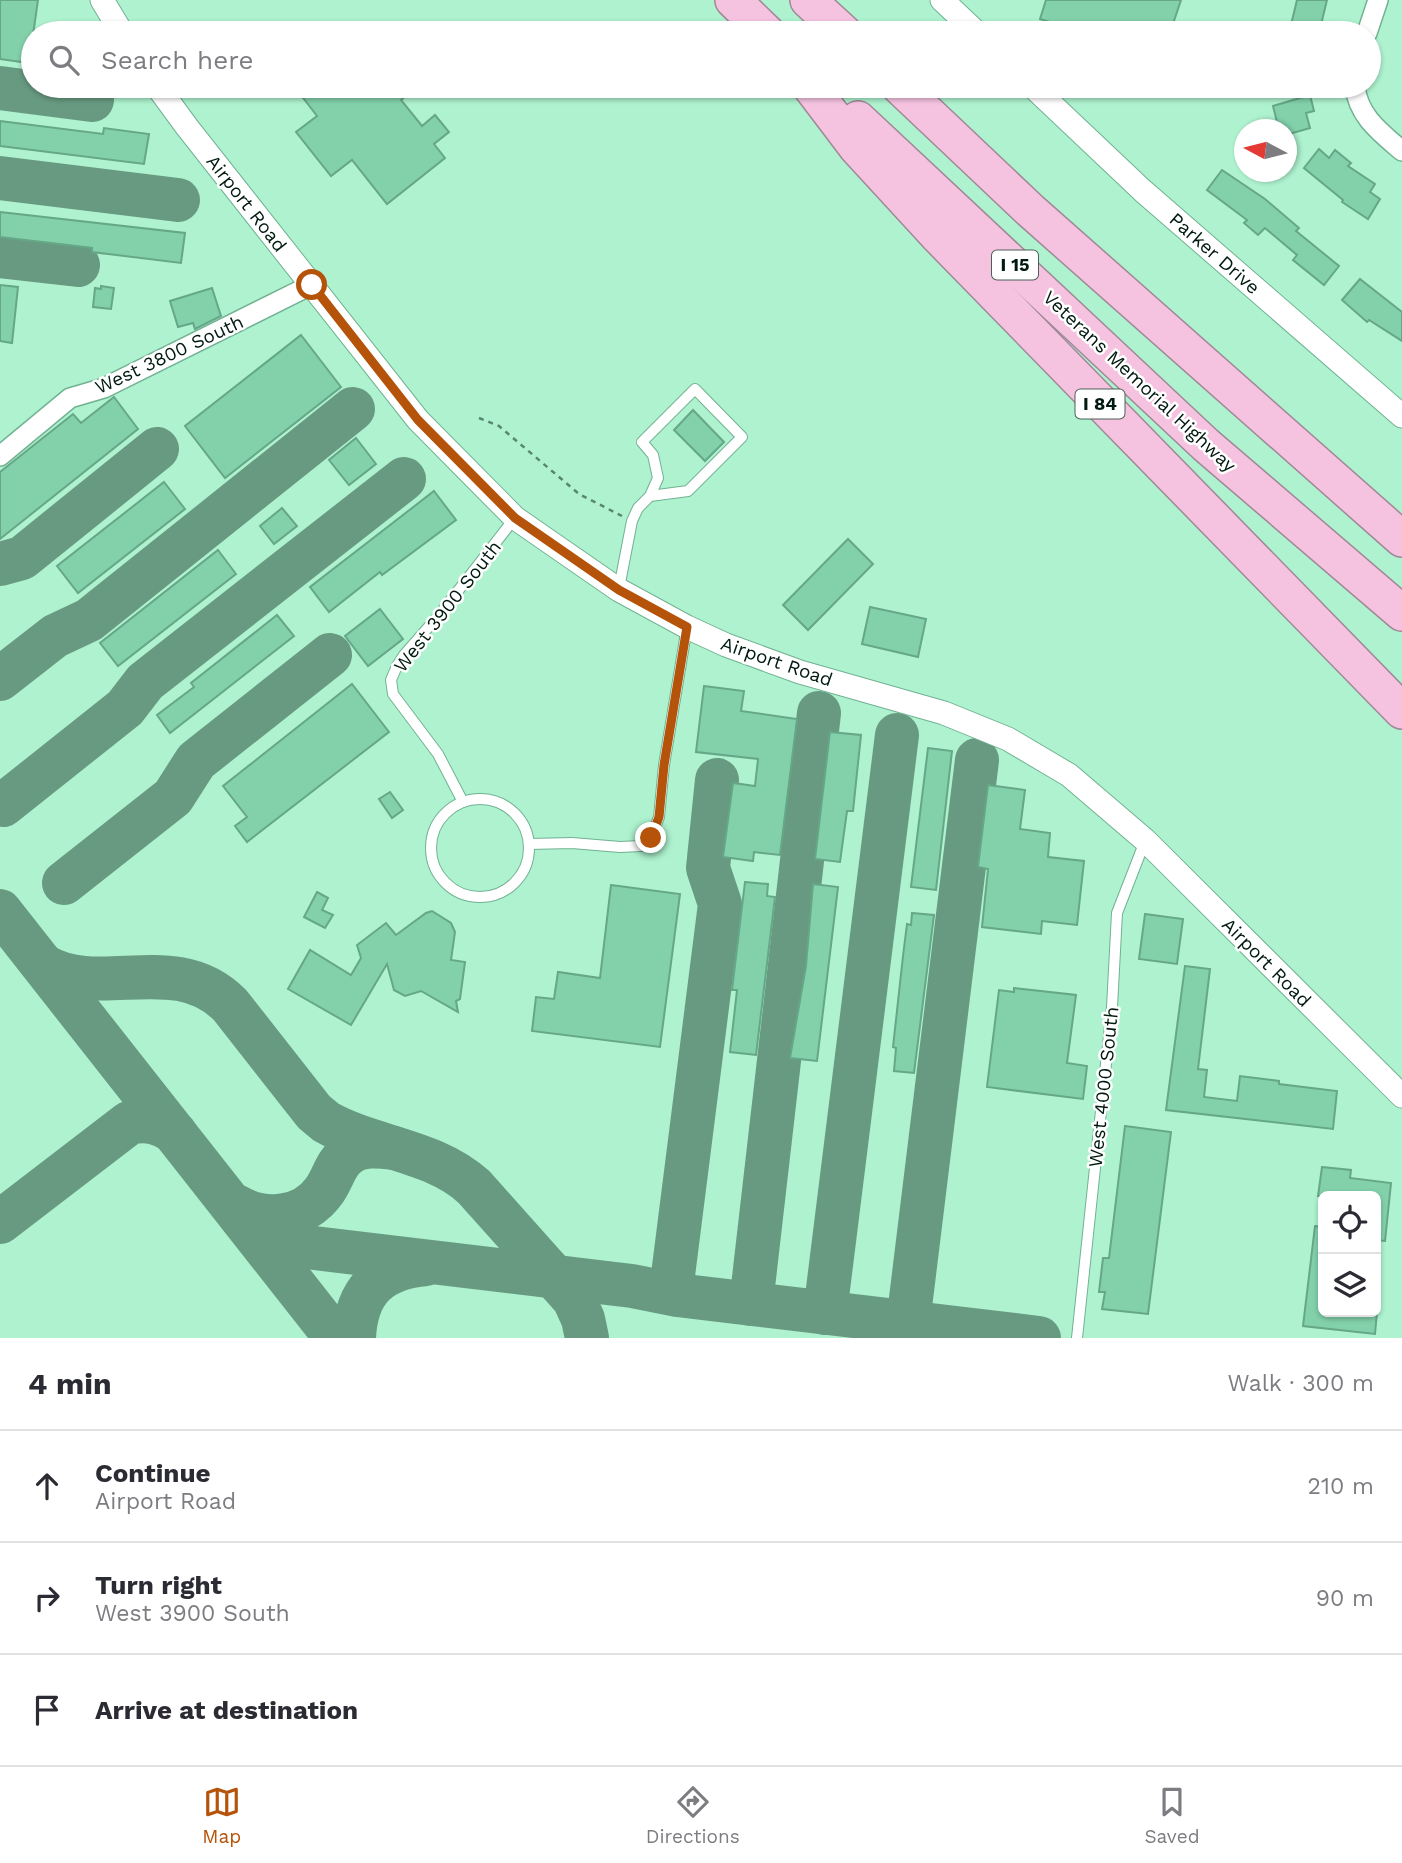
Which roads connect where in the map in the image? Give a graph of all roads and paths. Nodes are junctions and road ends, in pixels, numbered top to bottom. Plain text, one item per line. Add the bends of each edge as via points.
1 (102, 0) edge
2 (733, 0) edge
3 (808, 0) edge
4 (1378, 0) edge
5 (954, 5) edge
6 (115, 21) edge
7 (755, 21) edge
8 (831, 21) edge
9 (967, 21) edge
10 (1371, 21) edge
11 (166, 98) edge
12 (819, 98) edge
13 (836, 98) edge
14 (912, 98) edge
15 (1045, 98) edge
16 (1358, 98) edge
17 (1402, 151) edge
18 (312, 285) junction
19 (1402, 416) edge
20 (479, 418) dead end
21 (0, 456) edge
22 (650, 496) junction
23 (515, 518) junction
24 (632, 521) junction
25 (1402, 539) edge
26 (619, 590) junction
27 (1402, 613) edge
28 (687, 627) junction
29 (1402, 711) edge
30 (463, 802) junction
31 (1145, 840) junction
32 (529, 844) junction
33 (1402, 1096) edge
34 (1077, 1338) edge

1 - 6 street
2 - 7 highway
3 - 8 highway
4 - 10 street
5 - 9 street
11 - 18 street, Airport Road
12 - 29 highway, I 84 via 857,148 937,235
13 - 27 highway, Veterans Memorial Highway / I 15 via 1206,446
14 - 25 highway, I 15 via 1030,210
15 - 19 street, Parker Drive via 1143,191
16 - 17 street via 1371,125
18 - 21 street, West 3800 South via 104,388 70,398
18 - 23 street, Airport Road via 418,420
20 - 24 path via 499,426 579,494
22 - 22 lane via 688,491 742,437 695,389 642,442 653,455 657,478
22 - 24 lane
23 - 26 street, Airport Road
23 - 30 lane, West 3900 South via 404,655 391,680 393,694 438,754
24 - 26 lane
26 - 28 street, Airport Road
28 - 31 street, Airport Road via 800,671 944,713 1008,739 1069,775
28 - 32 lane via 659,817 651,838 641,846
30 - 32 lane via 485,800 506,807 525,829
30 - 32 lane via 441,818 431,843 437,872 458,892 472,897 503,892 524,869
31 - 33 street, Airport Road
31 - 34 lane, West 4000 South via 1117,913 1112,1007

